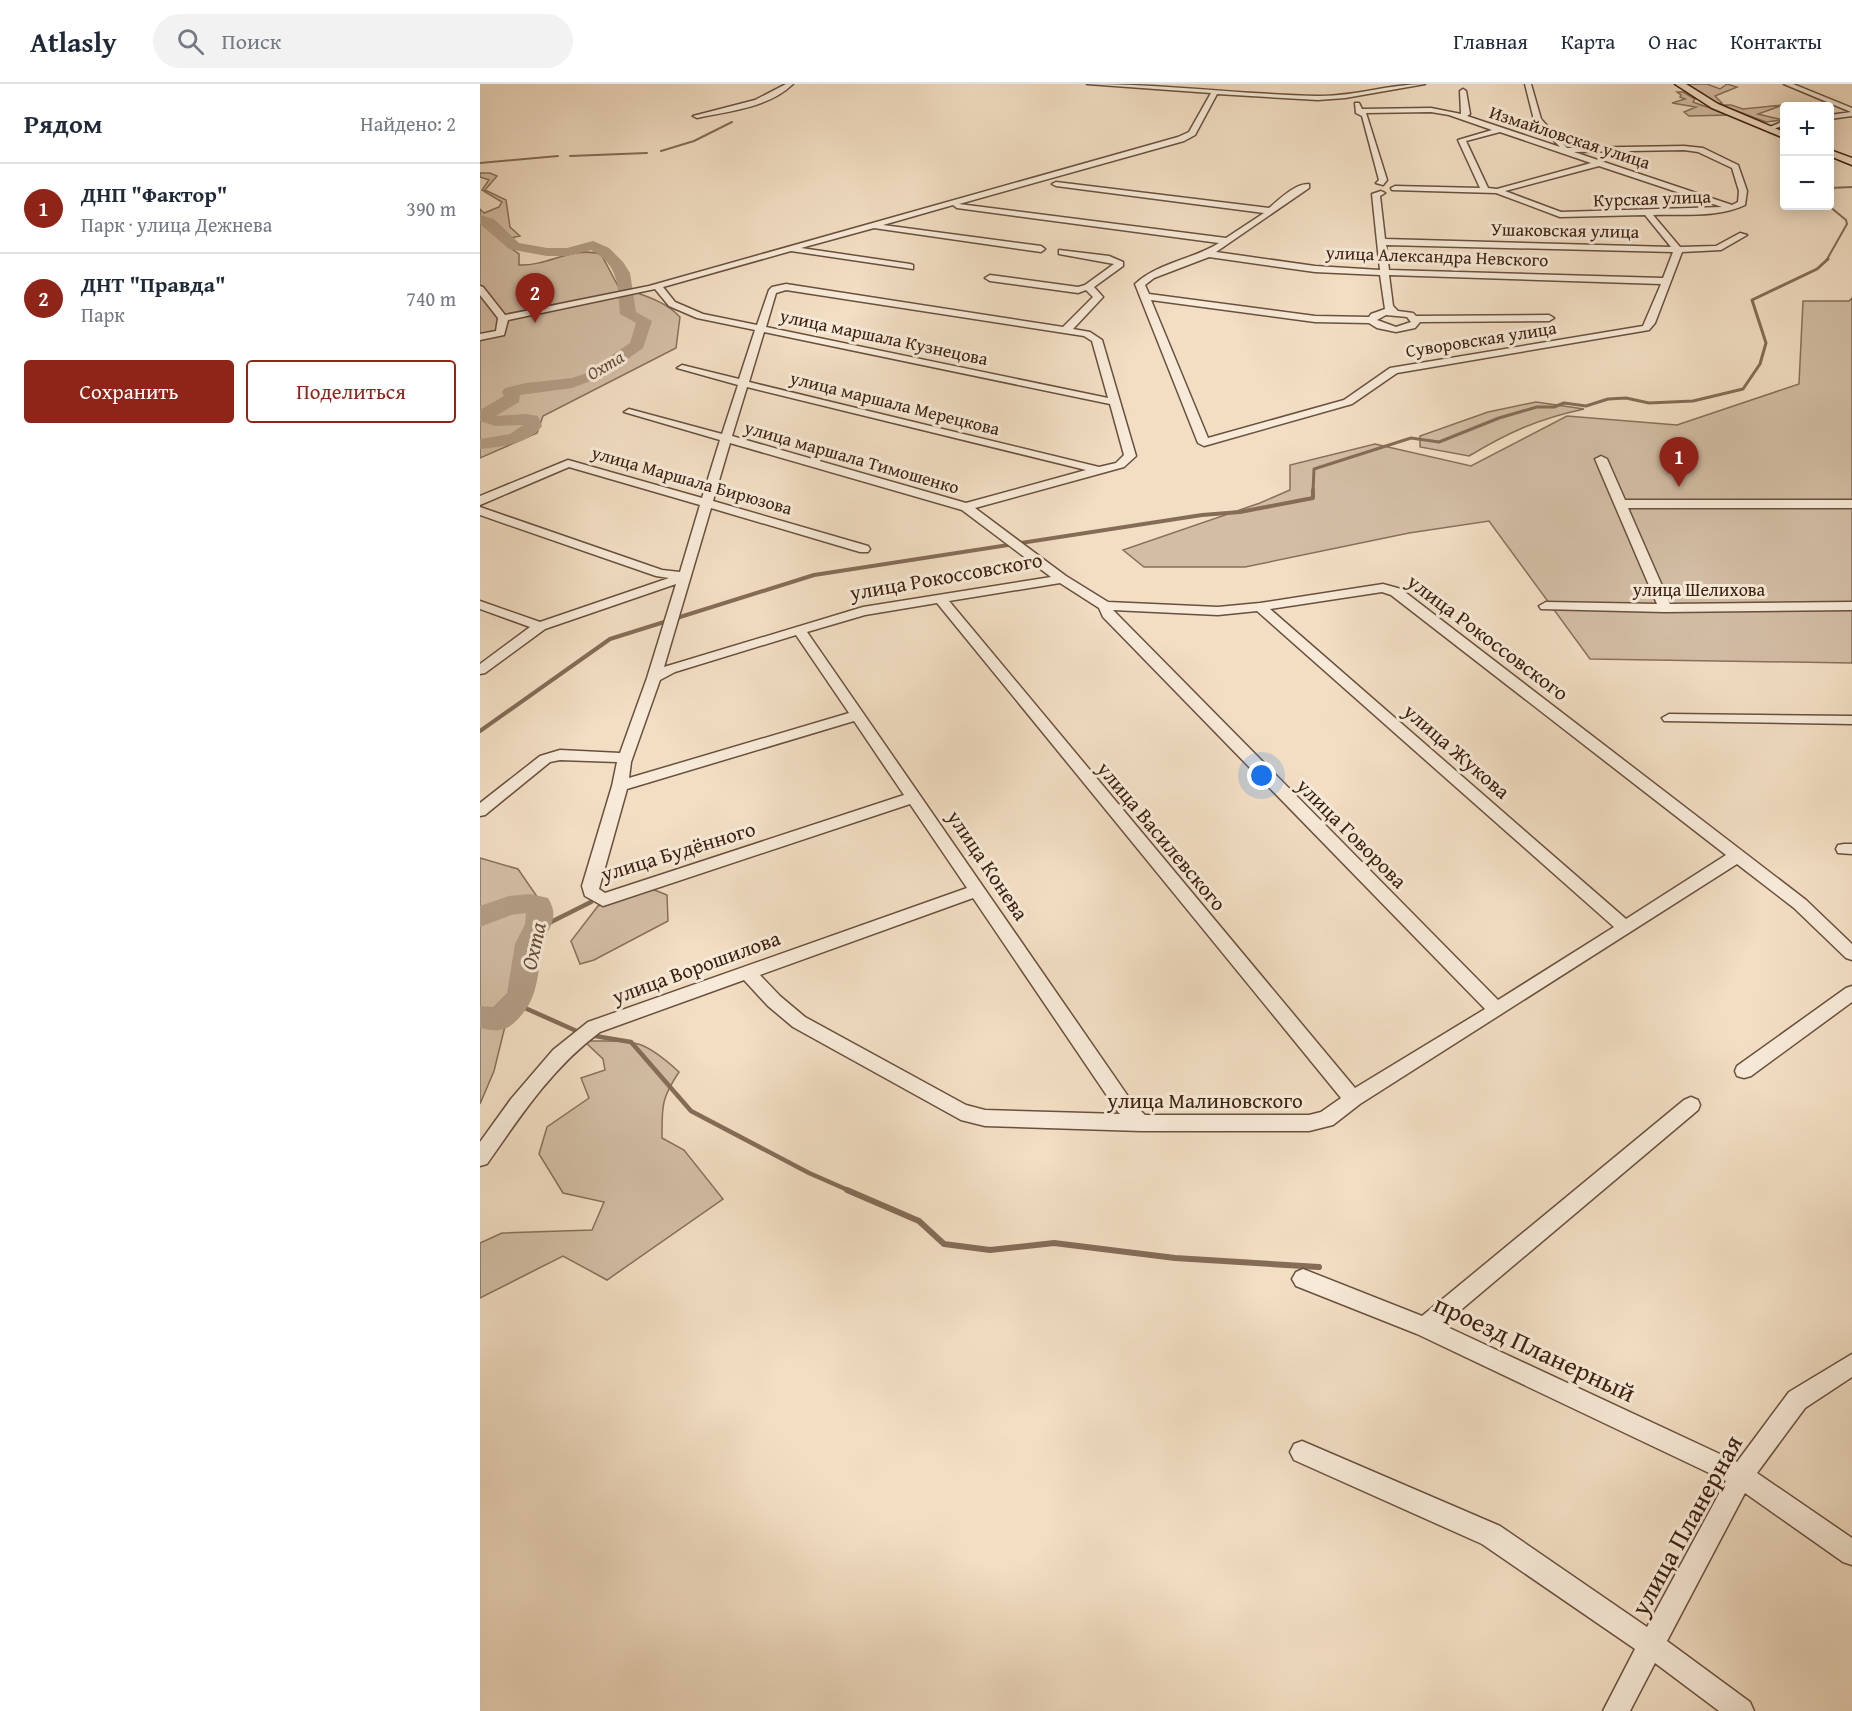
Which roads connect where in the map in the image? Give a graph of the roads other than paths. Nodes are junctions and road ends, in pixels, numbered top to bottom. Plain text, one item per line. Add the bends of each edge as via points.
1 (790, 84) edge
2 (1090, 84) edge
3 (1417, 84) edge
4 (1422, 84) edge
5 (1528, 84) edge
6 (1680, 84) edge
7 (1787, 84) edge
8 (1124, 85) edge
9 (1390, 89) junction
10 (1463, 91) dead end
11 (1215, 92) junction
12 (1358, 107) junction
13 (1852, 112) edge
14 (697, 116) dead end
15 (1834, 116) edge
16 (1462, 117) junction
17 (1780, 125) edge
18 (1499, 129) junction
19 (1770, 129) junction
20 (1780, 133) edge
21 (1564, 150) junction
22 (1834, 155) edge
23 (1852, 162) edge
24 (1600, 163) junction
25 (1380, 182) junction
26 (1056, 184) dead end
27 (1306, 186) dead end
28 (1395, 188) junction
29 (1484, 189) junction
30 (1497, 190) junction
31 (1381, 193) junction
32 (957, 206) dead end
33 (1732, 208) junction
34 (1271, 211) junction
35 (1648, 214) junction
36 (871, 226) junction
37 (1743, 234) dead end
38 (1226, 241) junction
39 (1386, 242) junction
40 (787, 249) junction
41 (1041, 249) dead end
42 (1678, 250) junction
43 (1062, 252) dead end
44 (1208, 254) junction
45 (910, 267) dead end
46 (1390, 272) junction
47 (990, 278) dead end
48 (1666, 281) junction
49 (653, 288) junction
50 (1091, 290) junction
51 (481, 291) edge
52 (1144, 296) junction
53 (1397, 296) dead end
54 (1395, 310) junction
55 (503, 318) junction
56 (1549, 318) dead end
57 (1414, 319) junction
58 (1372, 320) junction
59 (761, 328) junction
60 (1066, 330) junction
61 (480, 337) edge
62 (682, 368) dead end
63 (744, 383) junction
64 (1114, 402) junction
65 (629, 412) dead end
66 (726, 438) junction
67 (1601, 459) dead end
68 (1099, 470) junction
69 (480, 501) edge
70 (706, 503) junction
71 (1622, 504) junction
72 (1852, 504) edge
73 (966, 507) junction
74 (480, 511) edge
75 (864, 549) dead end
76 (684, 577) junction
77 (1062, 579) junction
78 (940, 599) junction
79 (480, 605) edge
80 (1105, 606) junction
81 (1546, 606) dead end
82 (1852, 606) edge
83 (1260, 607) junction
84 (1665, 608) junction
85 (540, 626) junction
86 (799, 630) junction
87 (480, 670) edge
88 (654, 678) junction
89 (858, 715) junction
90 (1669, 718) dead end
91 (1852, 720) edge
92 (625, 758) junction
93 (620, 786) junction
94 (915, 797) junction
95 (480, 811) edge
96 (1737, 856) junction
97 (978, 890) junction
98 (1625, 927) junction
99 (1852, 954) edge
100 (747, 972) junction
101 (1852, 993) edge
102 (1497, 1010) junction
103 (1744, 1071) dead end
104 (1353, 1099) junction
105 (1691, 1106) dead end
106 (1141, 1123) junction
107 (480, 1158) edge
108 (1303, 1279) dead end
109 (1425, 1327) junction
110 (1852, 1364) edge
111 (1302, 1452) dead end
112 (1741, 1476) junction
113 (1852, 1553) edge
114 (1652, 1645) junction
115 (1616, 1711) edge
116 (1741, 1711) edge

1 - 14 street via 775,95
2 - 8 street
3 - 4 street
3 - 9 street
5 - 21 street via 1538,120
6 - 19 main road via 1715,106
7 - 13 street
8 - 11 street
9 - 11 street via 1324,98
9 - 12 street via 1397,92
10 - 16 street via 1466,114
11 - 36 street via 1202,119 1188,136
12 - 16 street, Измайловская улица via 1431,110
12 - 25 street via 1356,115 1374,180
13 - 15 street
16 - 18 street, Измайловская улица
17 - 19 street
18 - 21 street, Измайловская улица
18 - 29 street via 1462,140
19 - 20 main road
21 - 24 street, Измайловская улица
21 - 33 street, Курская улица via 1700,150 1735,167 1743,191 1742,203
22 - 23 main road
24 - 30 street
24 - 33 street, Измайловская улица
25 - 28 street
25 - 31 street via 1368,186
26 - 34 street
27 - 34 street
28 - 29 street
28 - 31 street
29 - 30 street
30 - 35 street, Курская улица via 1560,215
31 - 39 street via 1385,194
32 - 38 street
33 - 35 street, Курская улица
34 - 38 street
35 - 42 street
36 - 40 street
36 - 41 street
37 - 42 street, Ушаковская улица via 1718,248
38 - 44 street
39 - 42 street, Ушаковская улица
39 - 46 street
40 - 45 street
40 - 49 street
42 - 48 street, Суворовская улица
43 - 50 street via 1120,264
44 - 46 street, улица Александра Невского via 1315,269
44 - 52 street via 1151,276 1140,284
46 - 48 street, улица Александра Невского
46 - 53 street
46 - 54 street via 1388,307
47 - 50 street
48 - 52 street, Суворовская улица via 1646,327 1394,370 1348,402 1204,443
49 - 55 street
49 - 59 street, улица маршала Кузнецова via 672,304 700,316
50 - 60 street via 1098,297
51 - 55 street
52 - 58 street via 1315,319
54 - 57 street
54 - 58 street via 1378,314
55 - 61 street via 501,333
56 - 57 street
57 - 58 street via 1416,323 1412,326 1395,330
59 - 60 street, улица маршала Тимошенко via 772,292 786,287
59 - 63 street, улица маршала Тимошенко
59 - 64 street, улица маршала Кузнецова
60 - 64 street, улица маршала Тимошенко via 1097,340
62 - 63 street, улица маршала Мерецкова
63 - 66 street, улица маршала Тимошенко
63 - 68 street, улица маршала Мерецкова
64 - 68 street, улица маршала Тимошенко via 1130,456 1120,465
65 - 66 street, улица маршала Тимошенко
66 - 70 street
66 - 73 street, улица маршала Тимошенко
67 - 71 street
68 - 73 street, улица маршала Тимошенко
69 - 70 street, улица Маршала Бирюзова via 568,463
70 - 75 street, улица Маршала Бирюзова
70 - 76 street
71 - 72 street
71 - 84 street
73 - 77 street
74 - 76 street via 660,573
76 - 85 street
76 - 88 street
77 - 78 street, улица Рокоссовского
77 - 80 street, улица Рокоссовского
78 - 86 street, улица Рокоссовского via 863,611
78 - 104 street, улица Василевского
79 - 85 street
80 - 83 street, улица Рокоссовского via 1218,611
80 - 102 street, улица Говорова via 1107,614
81 - 84 street, улица Шелихова
82 - 84 street, улица Шелихова
83 - 96 street, улица Рокоссовского via 1371,588 1396,592
83 - 98 street, улица Жукова
85 - 87 street
86 - 88 street, улица Рокоссовского via 670,669
86 - 89 street, улица Конева
88 - 92 street
89 - 93 street
89 - 94 street, улица Конева
90 - 91 street
92 - 93 street
92 - 95 street via 560,755 544,759
93 - 94 street, улица Будённого via 590,886 591,892 603,900
94 - 97 street, улица Конева
96 - 98 street, улица Малиновского
96 - 99 street, улица Рокоссовского via 1800,904
97 - 100 street, улица Ворошилова
97 - 106 street, улица Конева via 1125,1107
98 - 102 street, улица Малиновского
100 - 106 street, улица Малиновского via 799,1022 961,1112 986,1119
100 - 107 street, улица Ворошилова via 584,1033 556,1056 535,1081
101 - 103 street
102 - 104 street, улица Малиновского
104 - 106 street, улица Малиновского via 1326,1119 1309,1123
105 - 109 street
108 - 109 street, проезд Планерный
109 - 112 street, проезд Планерный
110 - 112 street, улица Планерная via 1797,1400
111 - 114 street via 1491,1535
112 - 113 street, проезд Планерный
112 - 114 street, улица Планерная
114 - 115 street, улица Планерная
114 - 116 street

